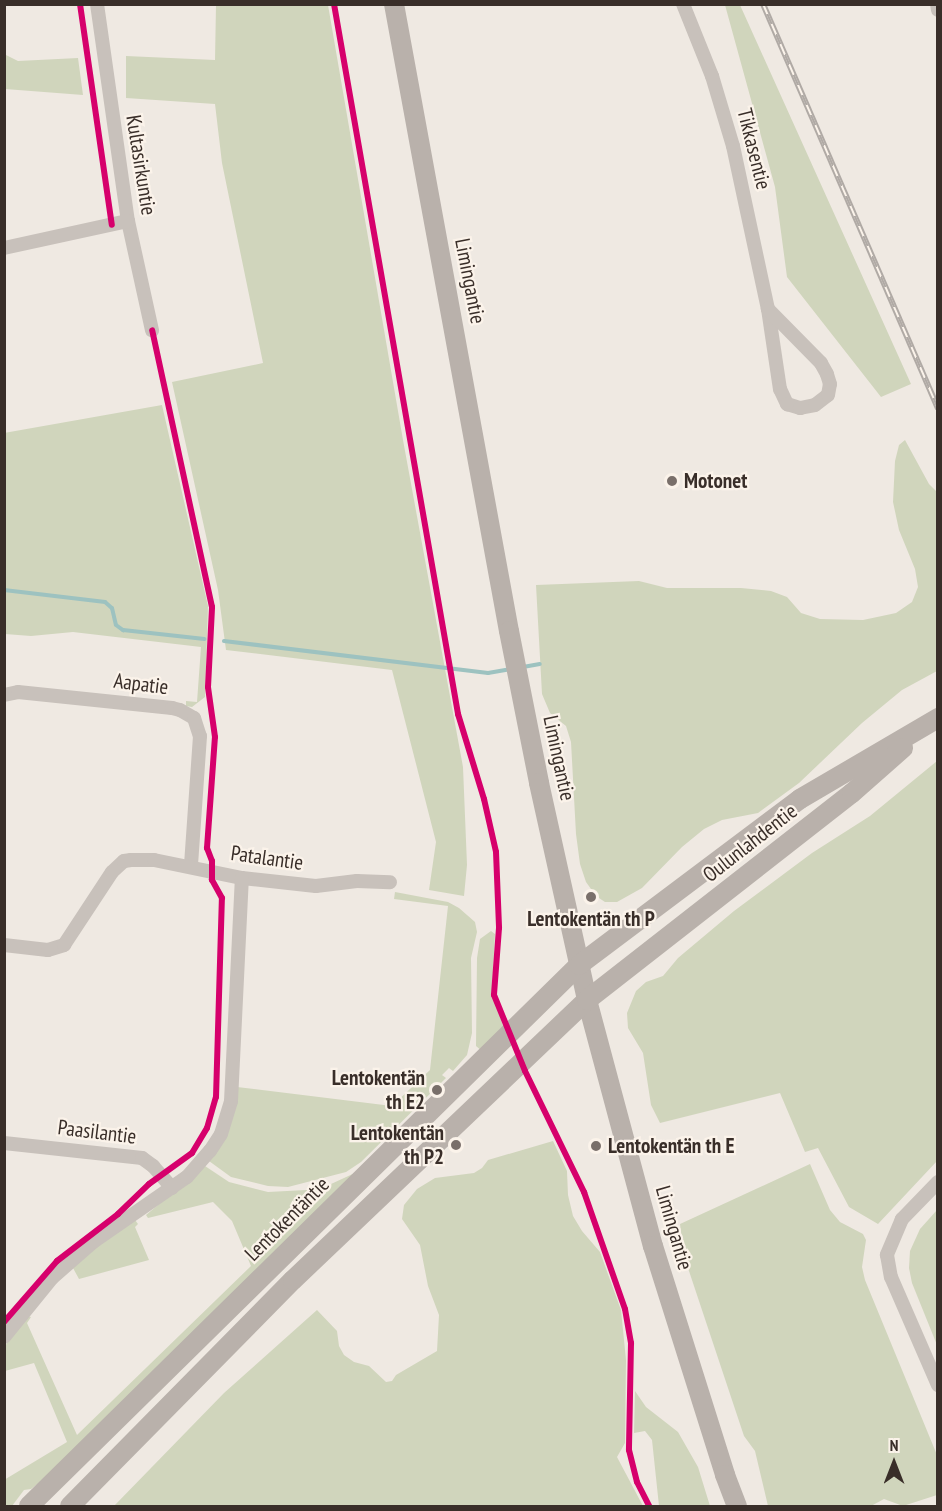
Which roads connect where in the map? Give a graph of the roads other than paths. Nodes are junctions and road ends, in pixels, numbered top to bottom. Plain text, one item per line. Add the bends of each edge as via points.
1 (97, 4) edge
2 (394, 4) edge
3 (683, 4) edge
4 (937, 4) edge
5 (938, 10) edge
6 (128, 221) junction
7 (4, 248) edge
8 (768, 309) junction
9 (152, 330) dead end
10 (4, 695) edge
11 (938, 718) edge
12 (191, 866) junction
13 (242, 878) junction
14 (390, 882) dead end
15 (4, 945) edge
16 (579, 965) junction
17 (587, 1000) junction
18 (4, 1143) edge
19 (938, 1182) edge
20 (172, 1188) junction
21 (4, 1337) edge
22 (938, 1385) edge
23 (29, 1506) edge
24 (70, 1506) edge
25 (737, 1506) edge

1 - 6 street, Kultasirkuntie
2 - 16 main road, Limingantie via 509,631
3 - 8 street, Tikkasentie via 712,76 733,146
4 - 5 street
6 - 7 street
6 - 9 street, Kultasirkuntie
8 - 8 street, Tikkasentie via 780,389 787,404 800,408 815,405 828,395 827,374
10 - 12 street, Aapatie via 28,693 172,708 194,718 200,736
11 - 16 main road, Oulunlahdentie via 800,799
11 - 17 main road, Oulunlahdentie via 852,793
12 - 13 street, Patalantie
12 - 15 street, Patalantie via 154,860 124,861 112,872 64,945 48,950
13 - 14 street, Patalantie via 316,886
13 - 20 street via 230,1107 210,1151 197,1168
16 - 17 main road, Limingantie
16 - 23 main road, Lentokentäntie
17 - 24 main road via 293,1280
17 - 25 main road, Limingantie via 653,1246
18 - 20 street, Paasilantie via 135,1156 153,1166
19 - 22 street via 902,1219 887,1256 891,1277
20 - 21 street via 93,1242 28,1306

